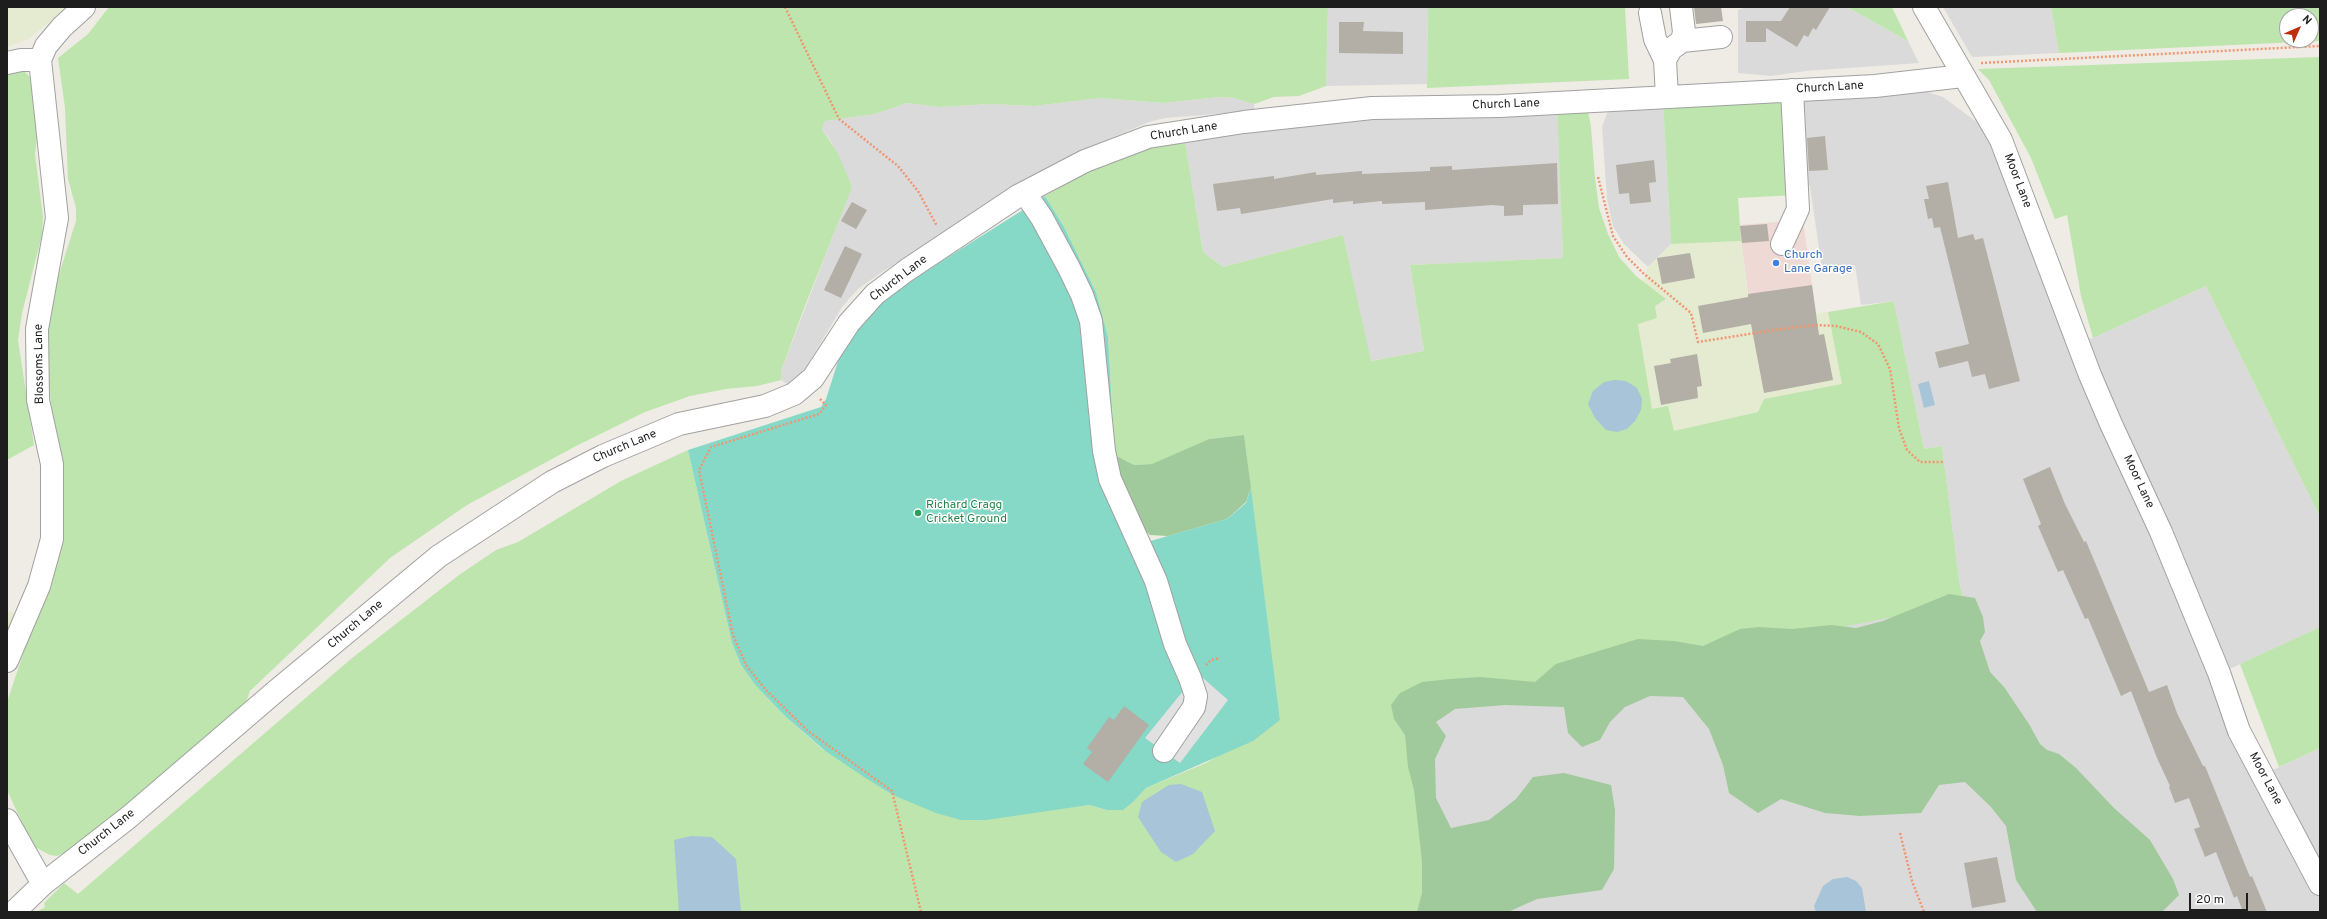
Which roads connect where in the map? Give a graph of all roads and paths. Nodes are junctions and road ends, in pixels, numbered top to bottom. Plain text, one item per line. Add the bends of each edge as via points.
1 (84, 7) edge
2 (785, 7) edge
3 (1681, 7) edge
4 (1924, 7) edge
5 (1650, 13) dead end
6 (1721, 37) dead end
7 (1682, 41) junction
8 (2320, 46) edge
9 (40, 60) junction
10 (1665, 60) junction
11 (7, 63) edge
12 (1963, 76) junction
13 (1792, 90) junction
14 (1667, 97) junction
15 (1598, 177) dead end
16 (1025, 193) junction
17 (947, 244) junction
18 (1782, 244) dead end
19 (805, 385) junction
20 (1944, 462) dead end
21 (7, 661) edge
22 (1164, 751) dead end
23 (7, 820) edge
24 (1900, 833) dead end
25 (43, 884) junction
26 (2320, 884) edge
27 (14, 912) edge
28 (921, 912) edge
29 (1924, 912) edge

1 - 9 street via 46,46
2 - 17 path via 839,119 898,166 918,191
3 - 7 street via 1684,32
4 - 12 street, Moor Lane
5 - 10 street via 1655,39
6 - 7 street
7 - 10 street via 1671,49
8 - 12 path via 1975,64
9 - 11 street
9 - 21 street, Blossoms Lane via 57,218 37,329 38,400 52,464 52,539 39,586
10 - 14 street
12 - 13 street, Church Lane via 1875,86
12 - 26 street, Moor Lane via 2001,140 2090,375 2161,532 2219,673 2239,731
13 - 14 street, Church Lane
13 - 18 street via 1798,209
14 - 16 street, Church Lane via 1500,106 1372,108 1244,122 1148,137 1085,161
15 - 20 path via 1613,236 1627,257 1643,273 1691,313 1698,342 1816,326 1836,326 1860,332 1878,344 1890,369 1899,428 1907,450 1920,462
16 - 17 street, Church Lane
16 - 22 street via 1046,224 1069,268 1091,320 1104,451 1110,479 1156,581 1175,644 1196,696 1194,707
17 - 19 street, Church Lane via 875,294 849,323 813,378
19 - 25 street, Church Lane via 794,394 765,406 679,424 603,456 552,482 489,522 439,556 129,817
19 - 28 path via 826,404 819,414 711,447 699,470 733,635 746,665 770,694 808,732 892,791
23 - 25 street
24 - 29 path via 1912,881
25 - 27 street, Church Lane

